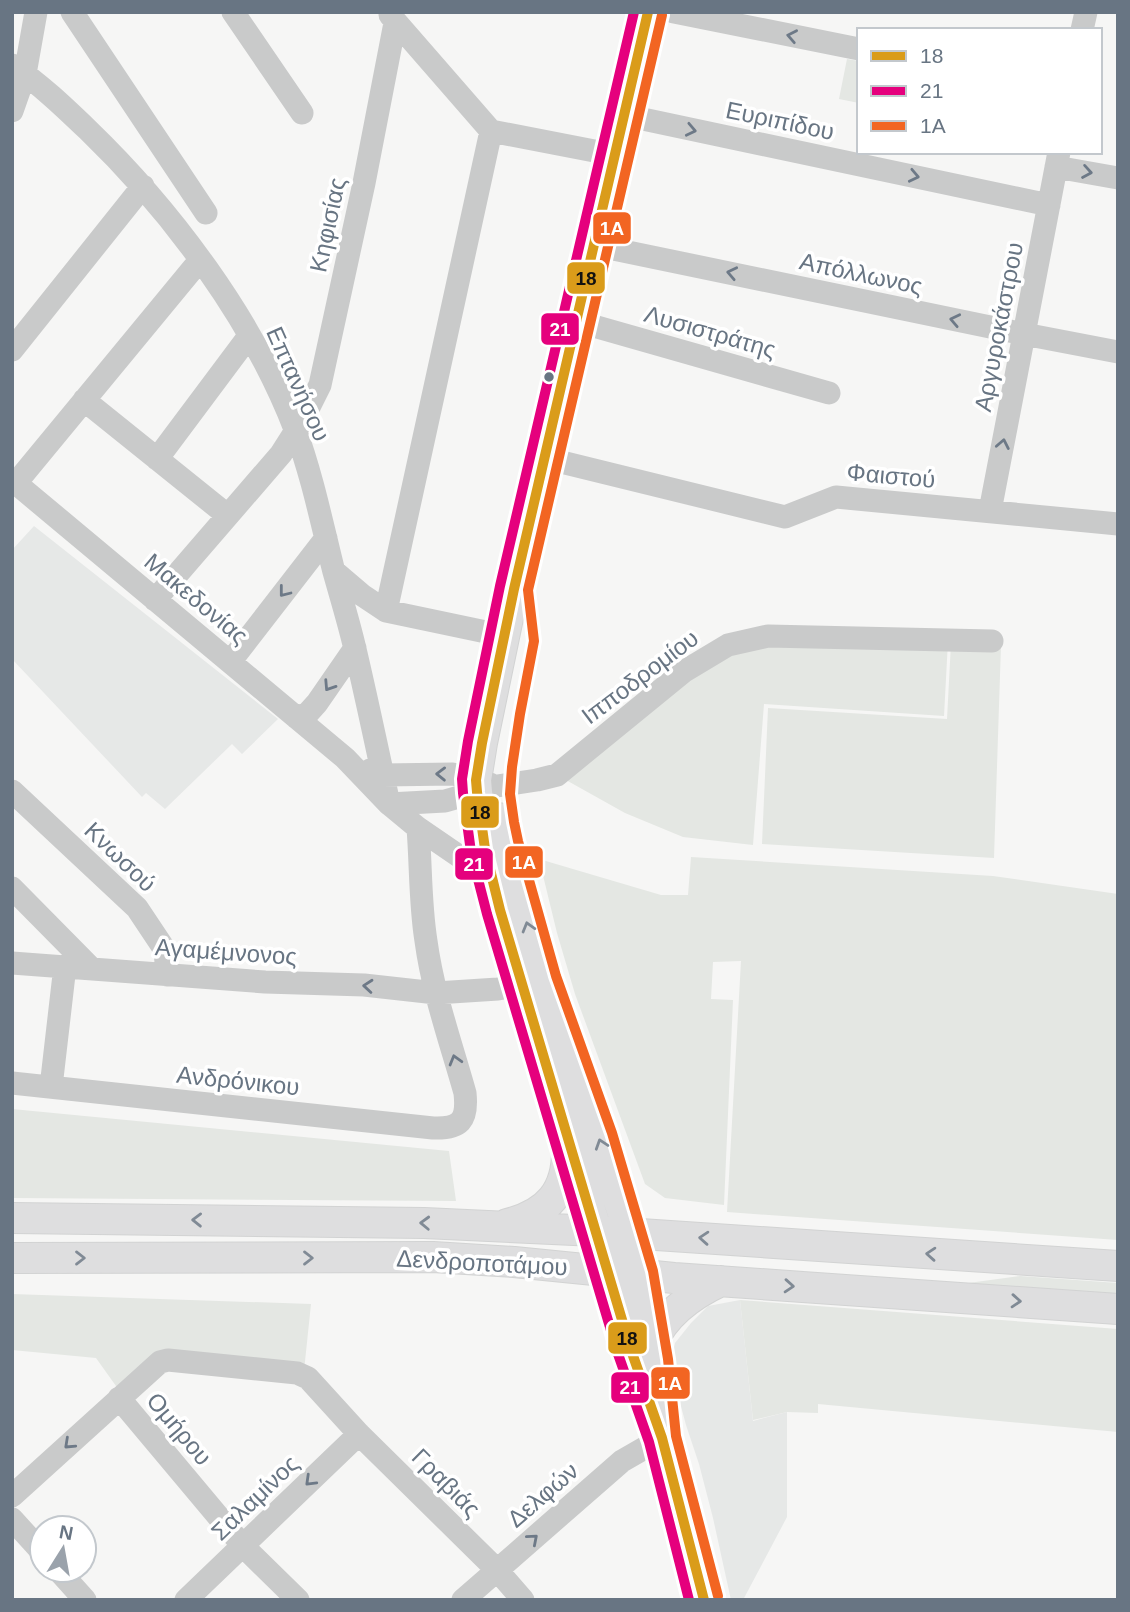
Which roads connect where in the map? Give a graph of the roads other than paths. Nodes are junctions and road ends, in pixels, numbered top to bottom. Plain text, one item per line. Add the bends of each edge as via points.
1 (36, 12) edge
2 (72, 12) edge
3 (233, 12) edge
4 (648, 12) edge
5 (674, 12) edge
6 (392, 18) edge
7 (857, 49) edge
8 (19, 69) edge
9 (12, 111) edge
10 (302, 113) dead end
11 (624, 116) junction
12 (491, 131) junction
13 (615, 155) junction
14 (1057, 159) edge
15 (1118, 178) edge
16 (143, 186) junction
17 (1049, 205) junction
18 (206, 213) dead end
19 (594, 245) junction
20 (200, 260) junction
21 (576, 321) junction
22 (1024, 334) junction
23 (249, 336) junction
24 (12, 350) edge
25 (1118, 352) edge
26 (829, 393) dead end
27 (84, 400) junction
28 (296, 432) junction
29 (545, 458) junction
30 (157, 459) junction
31 (14, 482) edge
32 (990, 511) junction
33 (228, 515) junction
34 (1118, 524) edge
35 (326, 538) junction
36 (335, 572) junction
37 (514, 589) junction
38 (155, 600) junction
39 (386, 611) junction
40 (505, 636) junction
41 (992, 641) dead end
42 (355, 648) junction
43 (230, 662) junction
44 (297, 718) junction
45 (345, 758) junction
46 (383, 775) junction
47 (483, 786) junction
48 (12, 791) edge
49 (389, 804) junction
50 (418, 828) junction
51 (491, 878) junction
52 (12, 888) edge
53 (12, 963) edge
54 (65, 966) junction
55 (91, 968) junction
56 (167, 975) junction
57 (533, 983) junction
58 (436, 993) junction
59 (12, 1083) edge
60 (51, 1087) junction
61 (565, 1130) junction
62 (12, 1218) edge
63 (493, 1227) junction
64 (596, 1231) junction
65 (629, 1233) junction
66 (12, 1258) edge
67 (1118, 1266) edge
68 (609, 1272) junction
69 (640, 1275) junction
70 (721, 1281) junction
71 (1118, 1308) edge
72 (652, 1343) junction
73 (119, 1398) junction
74 (359, 1434) junction
75 (662, 1438) junction
76 (12, 1496) edge
77 (12, 1519) edge
78 (28, 1537) edge
79 (243, 1546) junction
80 (497, 1570) junction
81 (71, 1584) edge
82 (85, 1600) edge
83 (186, 1600) edge
84 (298, 1600) edge
85 (463, 1600) edge
86 (523, 1600) edge
87 (704, 1600) edge

1 - 8 street
2 - 18 street
3 - 10 street
4 - 11 main road
7 -> 5 street
6 - 12 street
6 - 28 street, Κηφισίας via 364,183 320,385
8 - 9 street
8 - 16 street, Επτανήσου
11 - 13 main road
11 -> 17 street, Ευριπίδου
12 - 13 street
12 - 39 street
13 - 19 main road
14 -> 15 street
14 - 17 street, Αργυροκάστρου
16 - 20 street, Επτανήσου
16 - 24 street
17 - 22 street, Αργυροκάστρου
19 - 21 main road
22 -> 19 street, Απόλλωνος
20 - 23 street, Επτανήσου
20 - 27 street
21 - 26 street, Λυσιστράτης
21 - 29 main road
22 - 25 street, Απόλλωνος
32 -> 22 street, Αργυροκάστρου
23 - 28 street, Επτανήσου
23 - 30 street
27 - 30 street
27 - 31 street
28 - 33 street, Κηφισίας
28 - 35 street, Επτανήσου
29 - 32 street, Φαιστού via 785,517 836,497
29 - 37 main road
30 - 33 street
31 - 38 street, Μακεδονίας
32 - 34 street, Φαιστού
33 - 38 street, Κηφισίας
35 - 36 street, Επτανήσου
35 -> 43 street
36 - 39 street
36 - 42 street, Επτανήσου
37 - 40 main road
37 - 47 main road via 520,640 502,733
38 - 43 street, Μακεδονίας
39 - 40 street
40 - 47 main road via 482,743
41 - 47 street, Ιπποδρομίου via 768,636 728,645 683,672 557,775
42 -> 44 street via 317,703
42 - 46 street, Επτανήσου
43 - 44 street, Μακεδονίας
44 - 45 street, Μακεδονίας
45 - 46 street, Μακεδονίας
45 - 49 street, Μακεδονίας
47 -> 46 street, Μακεδονίας via 443,773
46 - 49 street, Επτανήσου
47 - 49 street via 445,801
47 - 51 main road via 481,829
57 -> 47 main road via 498,815
48 - 56 street, Κνωσού via 137,908 165,950
49 - 50 street, Μακεδονίας
50 - 51 street, Μακεδονίας
50 - 58 street via 421,901
51 - 57 main road
52 - 55 street
53 - 54 street, Αγαμέμνονος
54 - 55 street, Αγαμέμνονος
54 - 60 street
55 - 56 street, Αγαμέμνονος
58 -> 56 street, Αγαμέμνονος
57 - 58 street, Αγαμέμνονος
57 - 61 main road
65 -> 57 main road via 599,1137
60 -> 58 street, Ανδρόνικου via 449,1128 466,1113 465,1093
59 - 60 street, Ανδρόνικου
61 - 63 main road via 568,1150 562,1183 548,1205 523,1220
61 - 64 main road
63 -> 62 main road, Δενδροποτάμου
63 - 64 main road, Δενδροποτάμου
64 - 65 main road, Δενδροποτάμου
64 - 68 main road
67 -> 65 main road, Δενδροποτάμου
65 - 69 main road
66 -> 68 main road, Δενδροποτάμου via 433,1257
68 - 69 main road, Δενδροποτάμου
68 - 75 main road
69 - 70 main road, Δενδροποτάμου
69 - 72 main road
70 -> 71 main road, Δενδροποτάμου
70 - 72 main road via 680,1306
72 - 75 main road
73 - 74 street, Γραβιάς via 164,1360 297,1373 308,1378
73 -> 76 street, Ομήρου
73 - 79 street, Ομήρου
74 -> 79 street, Σαλαμίνος
74 - 80 street, Γραβιάς
80 -> 75 street, Δελφών via 622,1461
75 - 87 main road
77 - 78 street
79 - 83 street, Σαλαμίνος
79 - 84 street, Ομήρου
80 - 85 street, Δελφών
80 - 86 street, Γραβιάς
81 - 82 street

